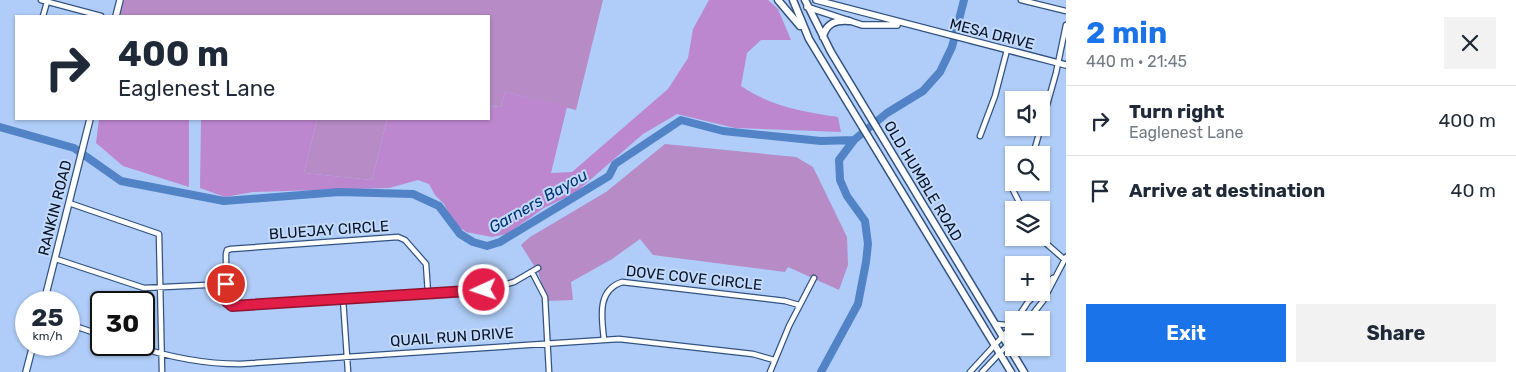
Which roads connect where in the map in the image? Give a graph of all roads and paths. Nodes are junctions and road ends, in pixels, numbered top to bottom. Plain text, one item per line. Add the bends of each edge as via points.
1 (41, 0) edge
2 (120, 0) edge
3 (778, 0) edge
4 (793, 0) edge
5 (816, 0) edge
6 (1021, 0) edge
7 (47, 2) junction
8 (806, 4) edge
9 (1066, 11) edge
10 (43, 15) edge
11 (97, 15) edge
12 (116, 15) edge
13 (848, 21) junction
14 (1066, 25) edge
15 (912, 26) junction
16 (808, 37) junction
17 (822, 37) junction
18 (1007, 50) junction
19 (1059, 64) junction
20 (1066, 66) edge
21 (90, 120) edge
22 (980, 136) dead end
23 (1036, 146) edge
24 (922, 202) junction
25 (69, 203) junction
26 (913, 208) junction
27 (1050, 246) edge
28 (1065, 258) edge
29 (56, 259) junction
30 (538, 268) dead end
31 (532, 272) junction
32 (1058, 274) junction
33 (814, 278) dead end
34 (1050, 281) edge
35 (226, 284) junction
36 (161, 288) junction
37 (47, 291) edge
38 (428, 293) junction
39 (343, 299) junction
40 (1031, 301) edge
41 (799, 305) junction
42 (1022, 311) edge
43 (1035, 311) edge
44 (995, 324) junction
45 (1005, 325) edge
46 (1003, 336) junction
47 (604, 340) junction
48 (1005, 340) edge
49 (547, 344) junction
50 (995, 344) junction
51 (1005, 348) edge
52 (155, 352) edge
53 (1000, 353) junction
54 (161, 354) junction
55 (31, 356) edge
56 (1015, 356) edge
57 (346, 357) junction
58 (774, 360) junction
59 (27, 372) edge
60 (162, 372) edge
61 (348, 372) edge
62 (549, 372) edge
63 (770, 372) edge
64 (970, 372) edge
65 (982, 372) edge
66 (1011, 372) edge
67 (1024, 372) edge

1 - 7 street
2 - 12 street
3 - 16 main road
4 - 8 main road, MESA DRIVE
4 - 16 main road, OLD HUMBLE ROAD
5 - 15 street, MESA DRIVE
6 - 9 street
7 - 10 street
7 - 11 street
8 - 13 street, MESA DRIVE
8 - 17 main road, OLD HUMBLE ROAD
13 - 15 street, MESA DRIVE via 862,25
13 - 17 main road via 833,22
14 - 19 street
15 - 18 street, MESA DRIVE
16 - 26 main road, OLD HUMBLE ROAD
17 - 24 main road, OLD HUMBLE ROAD
18 - 19 street, MESA DRIVE
18 - 22 street
19 - 20 street, MESA DRIVE
19 - 23 street
21 - 25 street, RANKIN ROAD
24 - 26 main road
24 - 44 main road, OLD HUMBLE ROAD
25 - 29 street, RANKIN ROAD
25 - 36 street via 159,234
26 - 50 main road, OLD HUMBLE ROAD
27 - 28 street
28 - 32 street
29 - 36 street via 144,288
29 - 37 street, RANKIN ROAD
30 - 31 street
31 - 38 street via 494,289
31 - 49 street via 545,297
32 - 34 street
32 - 43 street
33 - 41 street
35 - 36 street
35 - 38 street, BLUEJAY CIRCLE via 227,250 398,237 405,240 426,264
35 - 39 street via 226,301 232,306
36 - 54 street
38 - 39 street
39 - 57 street
40 - 42 street
41 - 47 street, DOVE COVE CIRCLE via 785,300 622,282 612,286 604,299
41 - 58 street
44 - 45 street
44 - 46 main road, OLD HUMBLE ROAD
46 - 48 main road, OLD HUMBLE ROAD
46 - 50 street
47 - 49 street, QUAIL RUN DRIVE
47 - 58 street, QUAIL RUN DRIVE via 659,342 753,354
49 - 57 street, QUAIL RUN DRIVE
49 - 62 street
50 - 53 main road, OLD HUMBLE ROAD
50 - 64 street
51 - 53 street
52 - 54 street, QUAIL RUN DRIVE
53 - 65 street
53 - 66 main road, OLD HUMBLE ROAD
54 - 57 street, QUAIL RUN DRIVE via 217,364
54 - 60 street
55 - 59 street
56 - 67 main road, OLD HUMBLE ROAD
57 - 61 street
58 - 63 street

